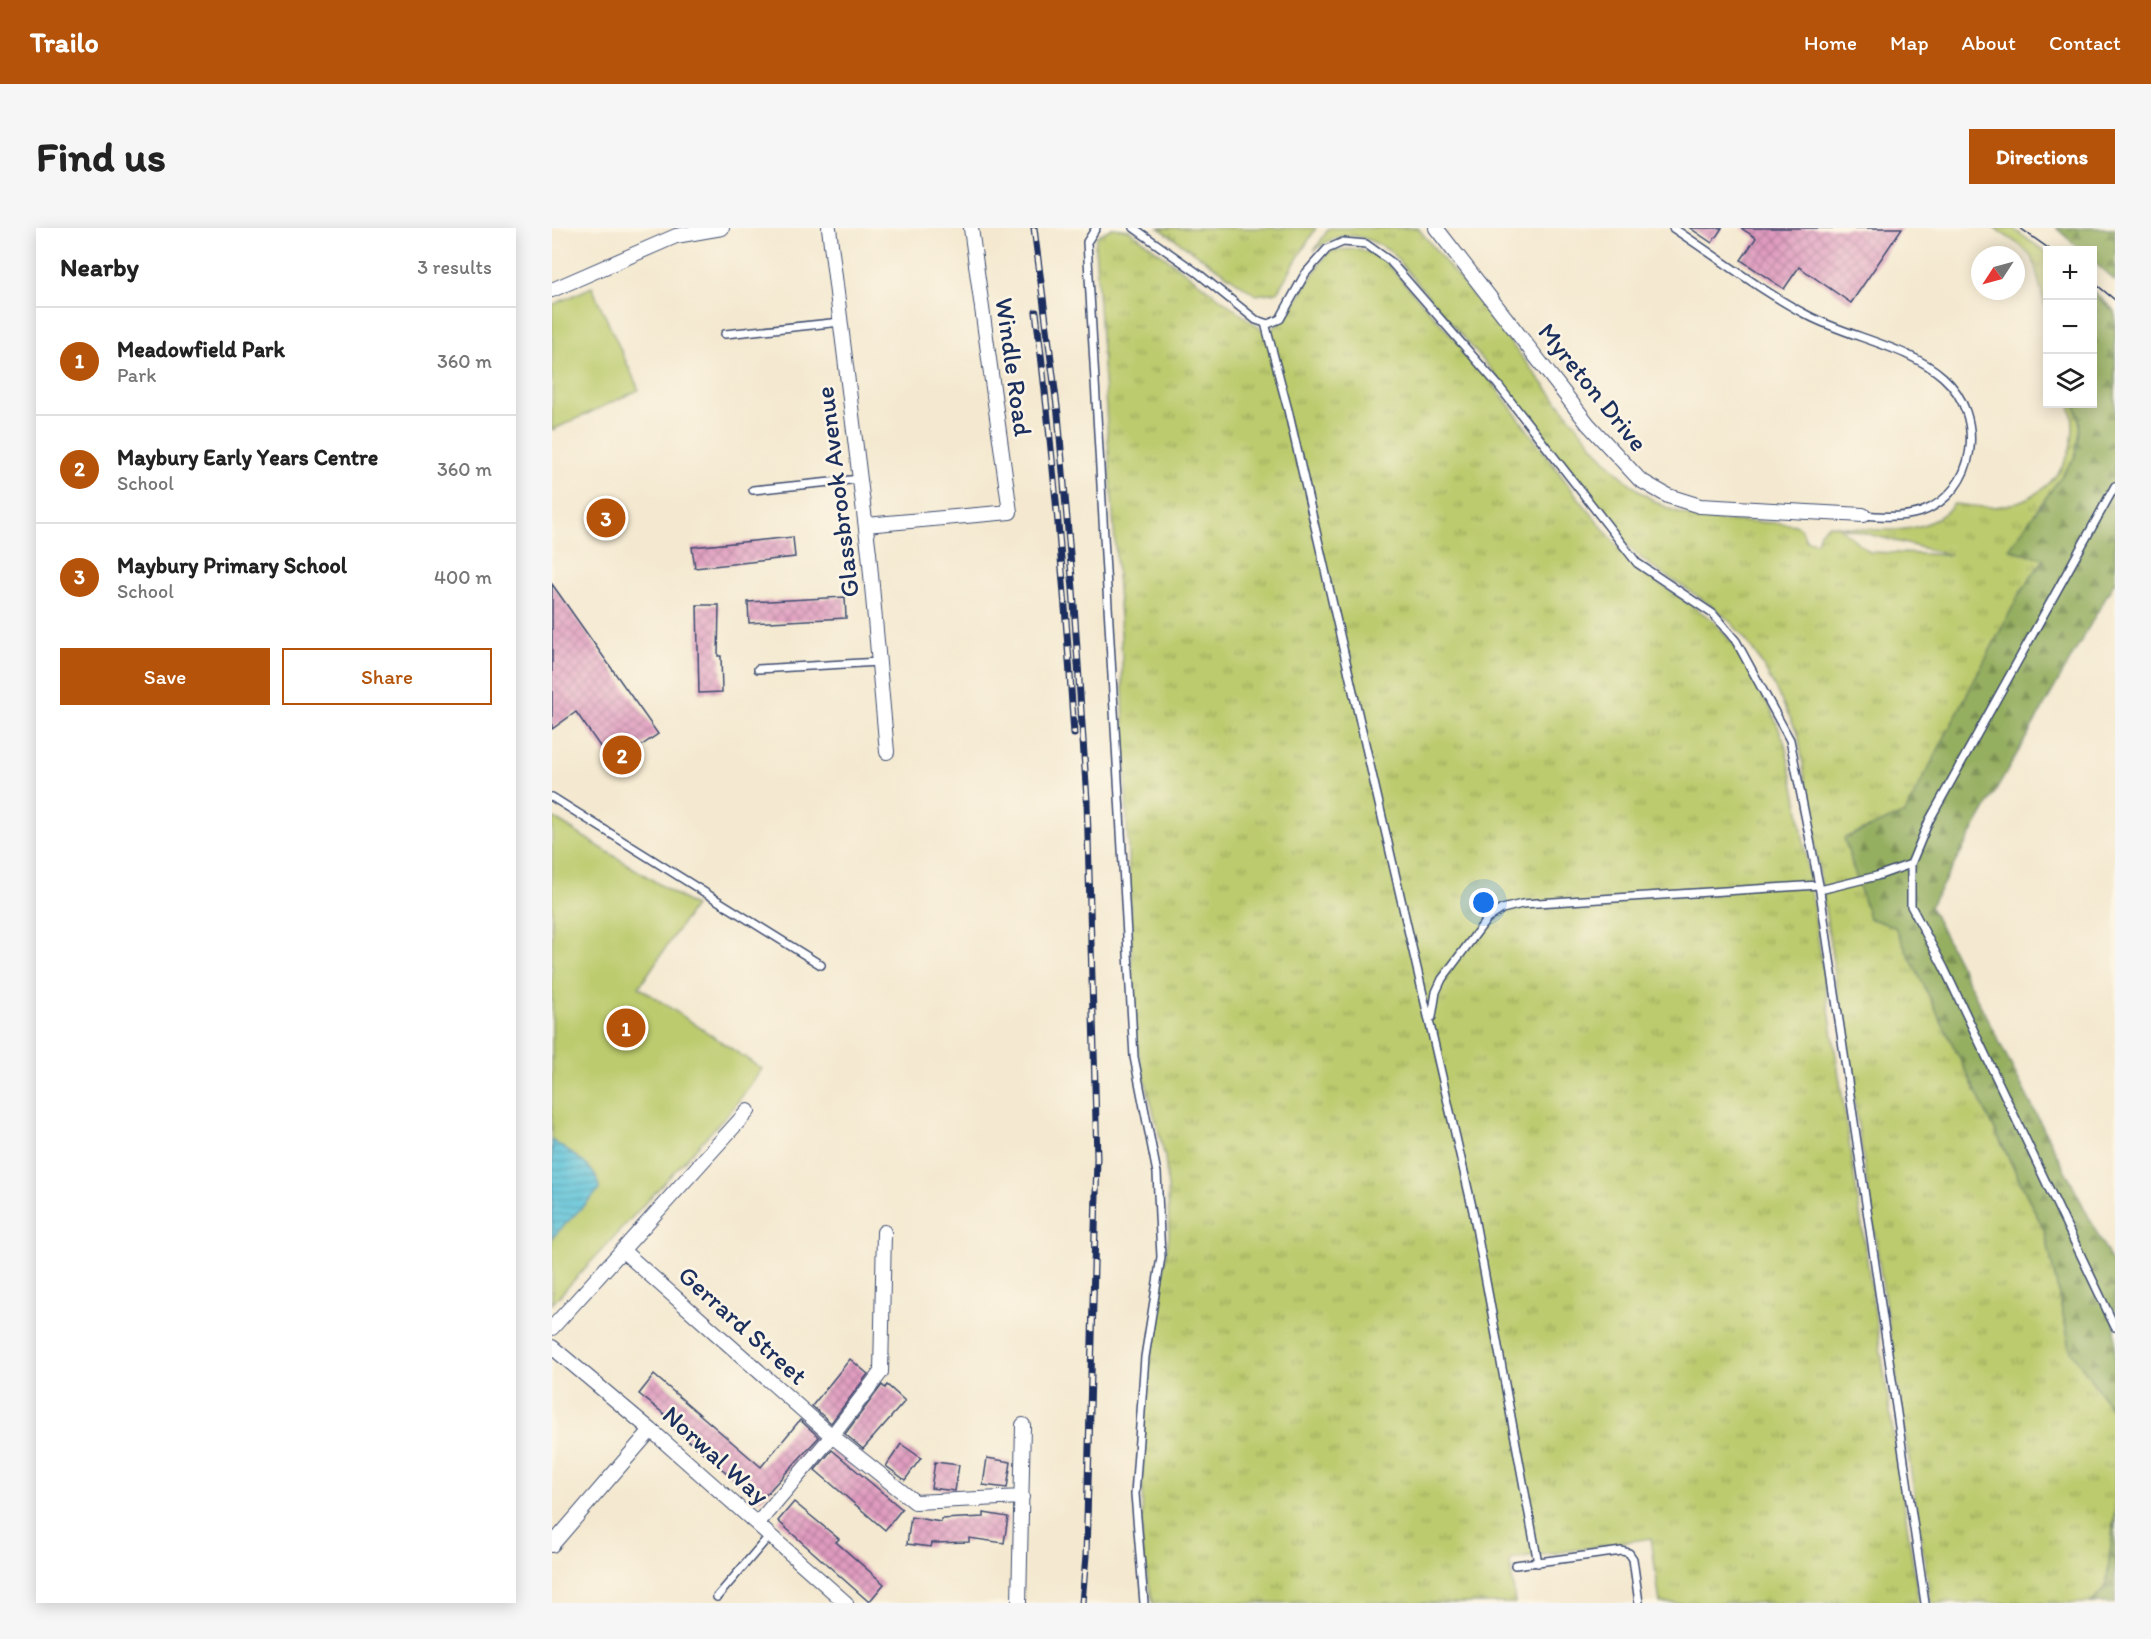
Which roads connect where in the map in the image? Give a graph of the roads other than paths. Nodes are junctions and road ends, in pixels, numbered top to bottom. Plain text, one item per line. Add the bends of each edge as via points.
1 (722, 228) edge
2 (829, 228) edge
3 (971, 228) edge
4 (1096, 228) edge
5 (1134, 228) edge
6 (1436, 228) edge
7 (1673, 228) edge
8 (552, 290) edge
9 (841, 322) junction
10 (1264, 323) junction
11 (725, 334) dead end
12 (860, 479) junction
13 (2115, 486) edge
14 (753, 490) dead end
15 (1863, 515) joint
16 (866, 525) junction
17 (879, 662) junction
18 (758, 669) dead end
19 (887, 752) dead end
20 (552, 797) edge
21 (1911, 864) junction
22 (1821, 887) junction
23 (821, 965) dead end
24 (1432, 1026) junction
25 (748, 1111) dead end
26 (884, 1232) dead end
27 (623, 1251) junction
28 (2115, 1327) edge
29 (552, 1328) edge
30 (552, 1347) edge
31 (1023, 1425) dead end
32 (651, 1430) junction
33 (832, 1436) junction
34 (1022, 1497) junction
35 (757, 1524) junction
36 (770, 1535) junction
37 (552, 1545) edge
38 (1538, 1563) junction
39 (1515, 1565) dead end
40 (717, 1598) dead end
41 (846, 1603) edge
42 (1019, 1603) edge
43 (1144, 1603) edge
44 (1639, 1603) edge
45 (1925, 1603) edge

1 - 8 street via 676,236
2 - 9 street, Glassbrook Avenue
3 - 16 street, Windle Road via 1010,512
4 - 43 lane via 1087,242 1134,1057 1157,1173 1161,1257 1144,1357 1135,1494
5 - 10 lane
6 - 15 street, Myreton Drive via 1588,424 1640,480 1668,496 1700,506
7 - 15 lane via 1807,315 1921,362 1943,377 1963,402 1972,426 1970,452 1962,475 1940,502 1921,512 1889,518
9 - 11 lane
9 - 12 street, Glassbrook Avenue
10 - 22 lane via 1280,319 1305,274 1327,249 1343,242 1366,244 1390,261 1498,385 1636,563 1713,614 1736,641 1790,740
10 - 24 lane
12 - 14 lane
12 - 16 street, Glassbrook Avenue
13 - 21 lane via 1929,821
16 - 17 street, Glassbrook Avenue
17 - 18 lane
17 - 19 street, Glassbrook Avenue
20 - 23 lane
21 - 22 lane via 1877,876
21 - 28 lane via 1911,906
22 - 24 lane via 1522,904 1502,909 1487,919 1442,980 1433,1005
22 - 45 lane
24 - 38 lane via 1473,1211
25 - 27 street
26 - 33 street via 881,1372
27 - 29 street
27 - 33 street, Gerrard Street
30 - 32 street, Norwal Way
31 - 34 street
32 - 35 street, Norwal Way
32 - 37 street
33 - 34 street, Gerrard Street via 915,1502
33 - 35 street
34 - 42 street
35 - 36 street, Norwal Way
36 - 40 lane
36 - 41 street, Norwal Way
38 - 39 lane
38 - 44 lane via 1629,1553

